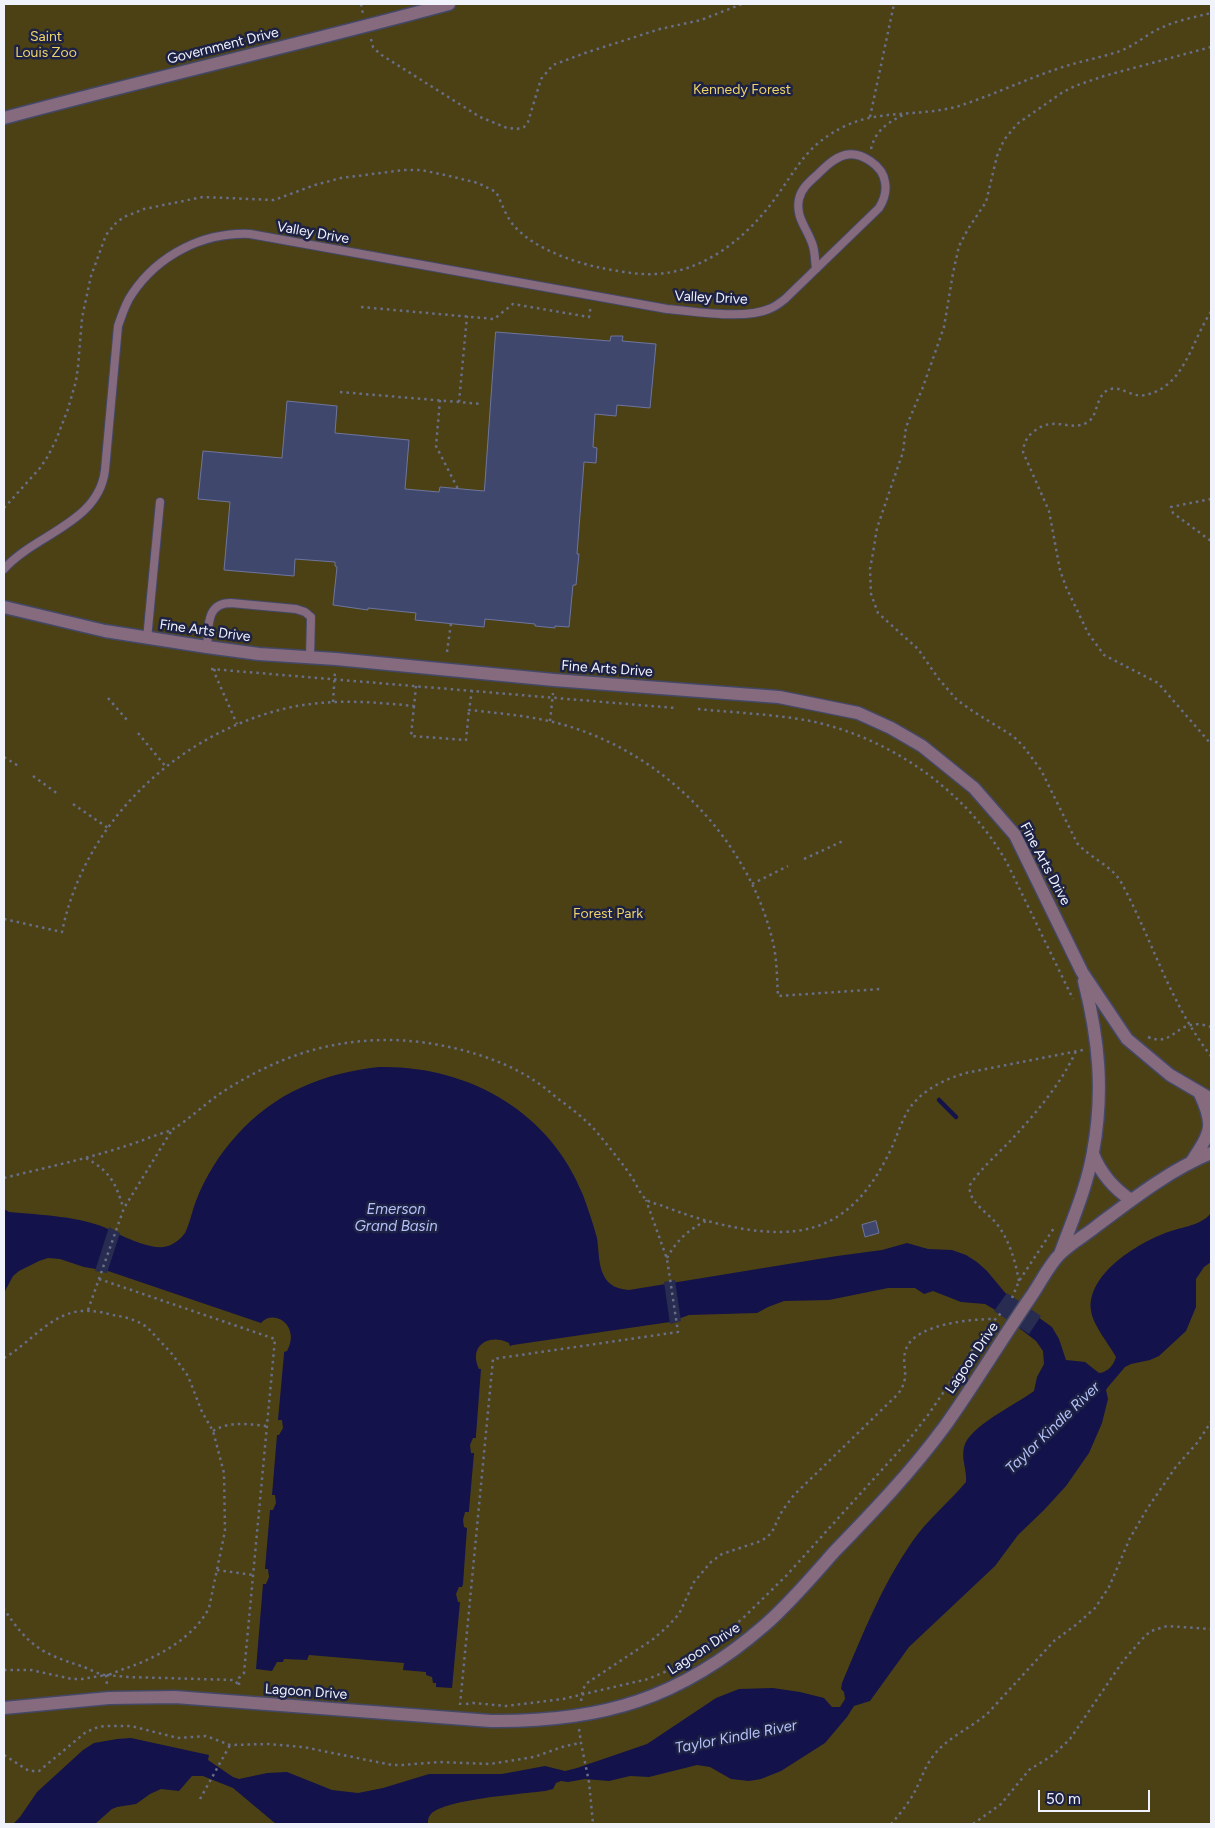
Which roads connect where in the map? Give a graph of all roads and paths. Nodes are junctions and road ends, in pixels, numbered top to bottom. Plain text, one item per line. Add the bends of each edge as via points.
1 (361, 4) edge
2 (449, 4) edge
3 (742, 4) edge
4 (894, 4) edge
5 (1211, 13) edge
6 (364, 18) dead end
7 (369, 33) dead end
8 (1211, 47) edge
9 (904, 114) junction
10 (870, 117) junction
11 (4, 118) edge
12 (868, 160) junction
13 (816, 268) junction
14 (593, 296) junction
15 (361, 307) dead end
16 (1211, 312) edge
17 (467, 316) junction
18 (340, 392) dead end
19 (440, 400) junction
20 (459, 403) junction
21 (482, 404) dead end
22 (458, 489) dead end
23 (1211, 498) edge
24 (160, 502) dead end
25 (4, 508) edge
26 (1211, 540) edge
27 (4, 569) edge
28 (4, 607) edge
29 (451, 623) dead end
30 (147, 639) junction
31 (207, 647) junction
32 (447, 652) dead end
33 (310, 658) junction
34 (211, 669) dead end
35 (215, 669) junction
36 (335, 669) dead end
37 (334, 678) junction
38 (416, 686) junction
39 (553, 689) dead end
40 (472, 690) junction
41 (108, 698) dead end
42 (552, 698) junction
43 (333, 702) junction
44 (414, 706) junction
45 (675, 708) dead end
46 (698, 709) dead end
47 (469, 710) junction
48 (127, 720) dead end
49 (550, 721) junction
50 (237, 724) junction
51 (138, 733) dead end
52 (1211, 744) edge
53 (4, 757) edge
54 (20, 767) dead end
55 (166, 767) junction
56 (33, 776) dead end
57 (58, 794) dead end
58 (73, 804) dead end
59 (108, 828) junction
60 (843, 841) dead end
61 (804, 859) dead end
62 (788, 866) dead end
63 (752, 884) junction
64 (4, 919) edge
65 (1082, 972) junction
66 (880, 989) dead end
67 (1074, 1002) dead end
68 (1190, 1025) junction
69 (1211, 1026) edge
70 (1144, 1034) dead end
71 (1082, 1041) dead end
72 (1083, 1050) dead end
73 (1211, 1056) edge
74 (1206, 1096) edge
75 (173, 1128) junction
76 (1211, 1153) edge
77 (1093, 1154) junction
78 (86, 1158) junction
79 (1192, 1161) junction
80 (4, 1178) edge
81 (646, 1200) junction
82 (1131, 1200) junction
83 (124, 1208) junction
84 (707, 1221) junction
85 (1054, 1227) dead end
86 (1060, 1255) junction
87 (667, 1259) junction
88 (99, 1278) junction
89 (1019, 1281) junction
90 (1013, 1297) dead end
91 (88, 1310) junction
92 (1000, 1316) dead end
93 (994, 1319) junction
94 (4, 1358) edge
95 (1211, 1422) edge
96 (266, 1426) junction
97 (213, 1431) junction
98 (217, 1570) junction
99 (252, 1574) junction
100 (4, 1609) edge
101 (1211, 1629) edge
102 (4, 1670) edge
103 (106, 1674) junction
104 (239, 1685) junction
105 (248, 1692) dead end
106 (582, 1696) junction
107 (581, 1702) dead end
108 (4, 1708) edge
109 (579, 1732) dead end
110 (580, 1744) junction
111 (230, 1745) junction
112 (4, 1755) edge
113 (200, 1799) dead end
114 (593, 1824) edge
115 (891, 1824) edge
116 (973, 1824) edge

1 - 6 path
2 - 11 street, Government Drive
3 - 7 path via 701,20 660,29 553,65 541,79 526,125 512,129 480,117 380,54 373,47
4 - 10 path
5 - 9 path via 1164,26 1118,51 1058,68 978,100 950,108
8 - 68 path via 1075,86 1018,124 1004,140 986,202 959,246 944,327 906,427 903,452 877,528 870,569 871,594 878,613 918,649 957,700 1024,746 1041,770 1077,843 1117,875
9 - 10 path
9 - 12 path via 875,136
10 - 25 path via 847,125 818,142 761,216 724,250 679,270 654,274 623,272 558,255 515,227 493,189 421,170 340,178 274,200 203,197 132,213 116,223 106,235 91,276 82,318 76,380 56,440 40,468
12 - 13 lane, Valley Drive via 882,173 884,199 879,208
12 - 13 lane via 858,155 836,158 804,187 798,210 814,248
13 - 14 lane, Valley Drive via 782,302 760,312 730,314 667,309
14 - 17 path via 589,317 512,304 494,319
14 - 27 lane, Valley Drive via 250,234 220,236 188,246 150,272 131,296 118,326 105,470 100,490 83,512 28,548
15 - 17 path
16 - 52 path via 1198,332 1184,365 1167,386 1142,396 1112,389 1102,396 1093,418 1088,422 1071,425 1049,423 1027,438 1023,452 1049,511 1066,587 1088,633 1104,655 1158,683
17 - 20 path
18 - 19 path
19 - 20 path
19 - 22 path via 436,446
20 - 21 path
23 - 26 path via 1171,507 1174,513
24 - 30 lane
28 - 30 street, Fine Arts Drive
29 - 32 path
30 - 31 street, Fine Arts Drive
31 - 33 street, Fine Arts Drive
31 - 33 lane via 210,616 223,603 296,609 311,617
33 - 65 street, Fine Arts Drive via 779,697 858,713 922,746 974,788 995,810 1015,835
34 - 35 path
35 - 37 path
35 - 50 path
36 - 37 path
37 - 38 path
37 - 43 path
38 - 40 path
38 - 44 path
39 - 42 path
40 - 42 path
40 - 47 path
41 - 48 path
42 - 45 path
42 - 49 path
43 - 44 path
43 - 50 path via 281,710
44 - 47 path via 411,736 466,740
46 - 67 path via 793,719 834,727 891,751 933,779 975,818 998,847
47 - 49 path
49 - 63 path via 612,743 641,759 677,786 721,834
50 - 55 path via 194,746
51 - 55 path
53 - 54 path
55 - 59 path via 136,794
56 - 57 path
58 - 59 path
59 - 64 path via 71,896 62,932
60 - 61 path
62 - 63 path
63 - 66 path via 772,941 778,996
65 - 74 street, Fine Arts Drive via 1127,1038 1170,1076
65 - 77 street, Fine Arts Drive via 1098,1046 1099,1090
68 - 69 path
68 - 70 path via 1161,1040
68 - 73 path
71 - 72 path
74 - 79 street, Fine Arts Drive via 1210,1125 1206,1139
75 - 78 path
75 - 81 path via 248,1076 300,1053 346,1043 422,1043 461,1049 533,1079 591,1125
75 - 83 path
76 - 79 street, Lagoon Drive
77 - 82 street via 1106,1178
77 - 86 street, Fine Arts Drive
78 - 80 path
78 - 83 path via 109,1175
79 - 82 street, Lagoon Drive
81 - 84 path
81 - 87 path
82 - 86 street, Lagoon Drive
83 - 88 path
84 - 87 path via 676,1243
84 - 89 path via 771,1231 796,1231 826,1221 845,1211 866,1193 910,1108 934,1086 966,1073 1076,1051 1057,1084 1014,1138 970,1185 973,1199 996,1223 1008,1243
85 - 89 path
86 - 108 street, Lagoon Drive via 928,1448 783,1608 726,1656 686,1681 646,1699 626,1706 533,1721 491,1721 175,1697 109,1698
87 - 106 path via 678,1332 493,1359 460,1705 506,1706
88 - 91 path
88 - 96 path via 275,1339
89 - 90 path
91 - 94 path via 61,1316
91 - 97 path via 143,1323 185,1370
92 - 93 path
93 - 106 path via 907,1442 786,1576 742,1619 659,1675
93 - 106 path via 972,1319 929,1330 911,1341 906,1349 904,1386 794,1495 772,1532 762,1540 722,1554 711,1562 694,1582 673,1622 652,1640 587,1683
95 - 115 path via 1147,1510 1130,1538 1109,1587 1095,1608 1054,1641 988,1713 937,1751 914,1794
96 - 97 path via 224,1425
96 - 99 path
97 - 98 path via 224,1472 226,1498 225,1530
98 - 99 path
98 - 103 path via 209,1608 195,1626 153,1657
99 - 104 path via 244,1673 239,1678
100 - 103 path via 21,1633 40,1650 61,1661
101 - 116 path via 1167,1626 1151,1631 1123,1661 1070,1739 1053,1755 1029,1770 1001,1804
102 - 103 path via 31,1670 72,1679
103 - 104 path via 234,1680
104 - 105 path via 238,1690
106 - 107 path
109 - 110 path
110 - 111 path via 534,1758 490,1764 439,1762 403,1765 303,1747
110 - 114 path via 589,1782
111 - 112 path via 206,1736 178,1738 131,1726 106,1726 86,1732 39,1771 29,1771
111 - 113 path

